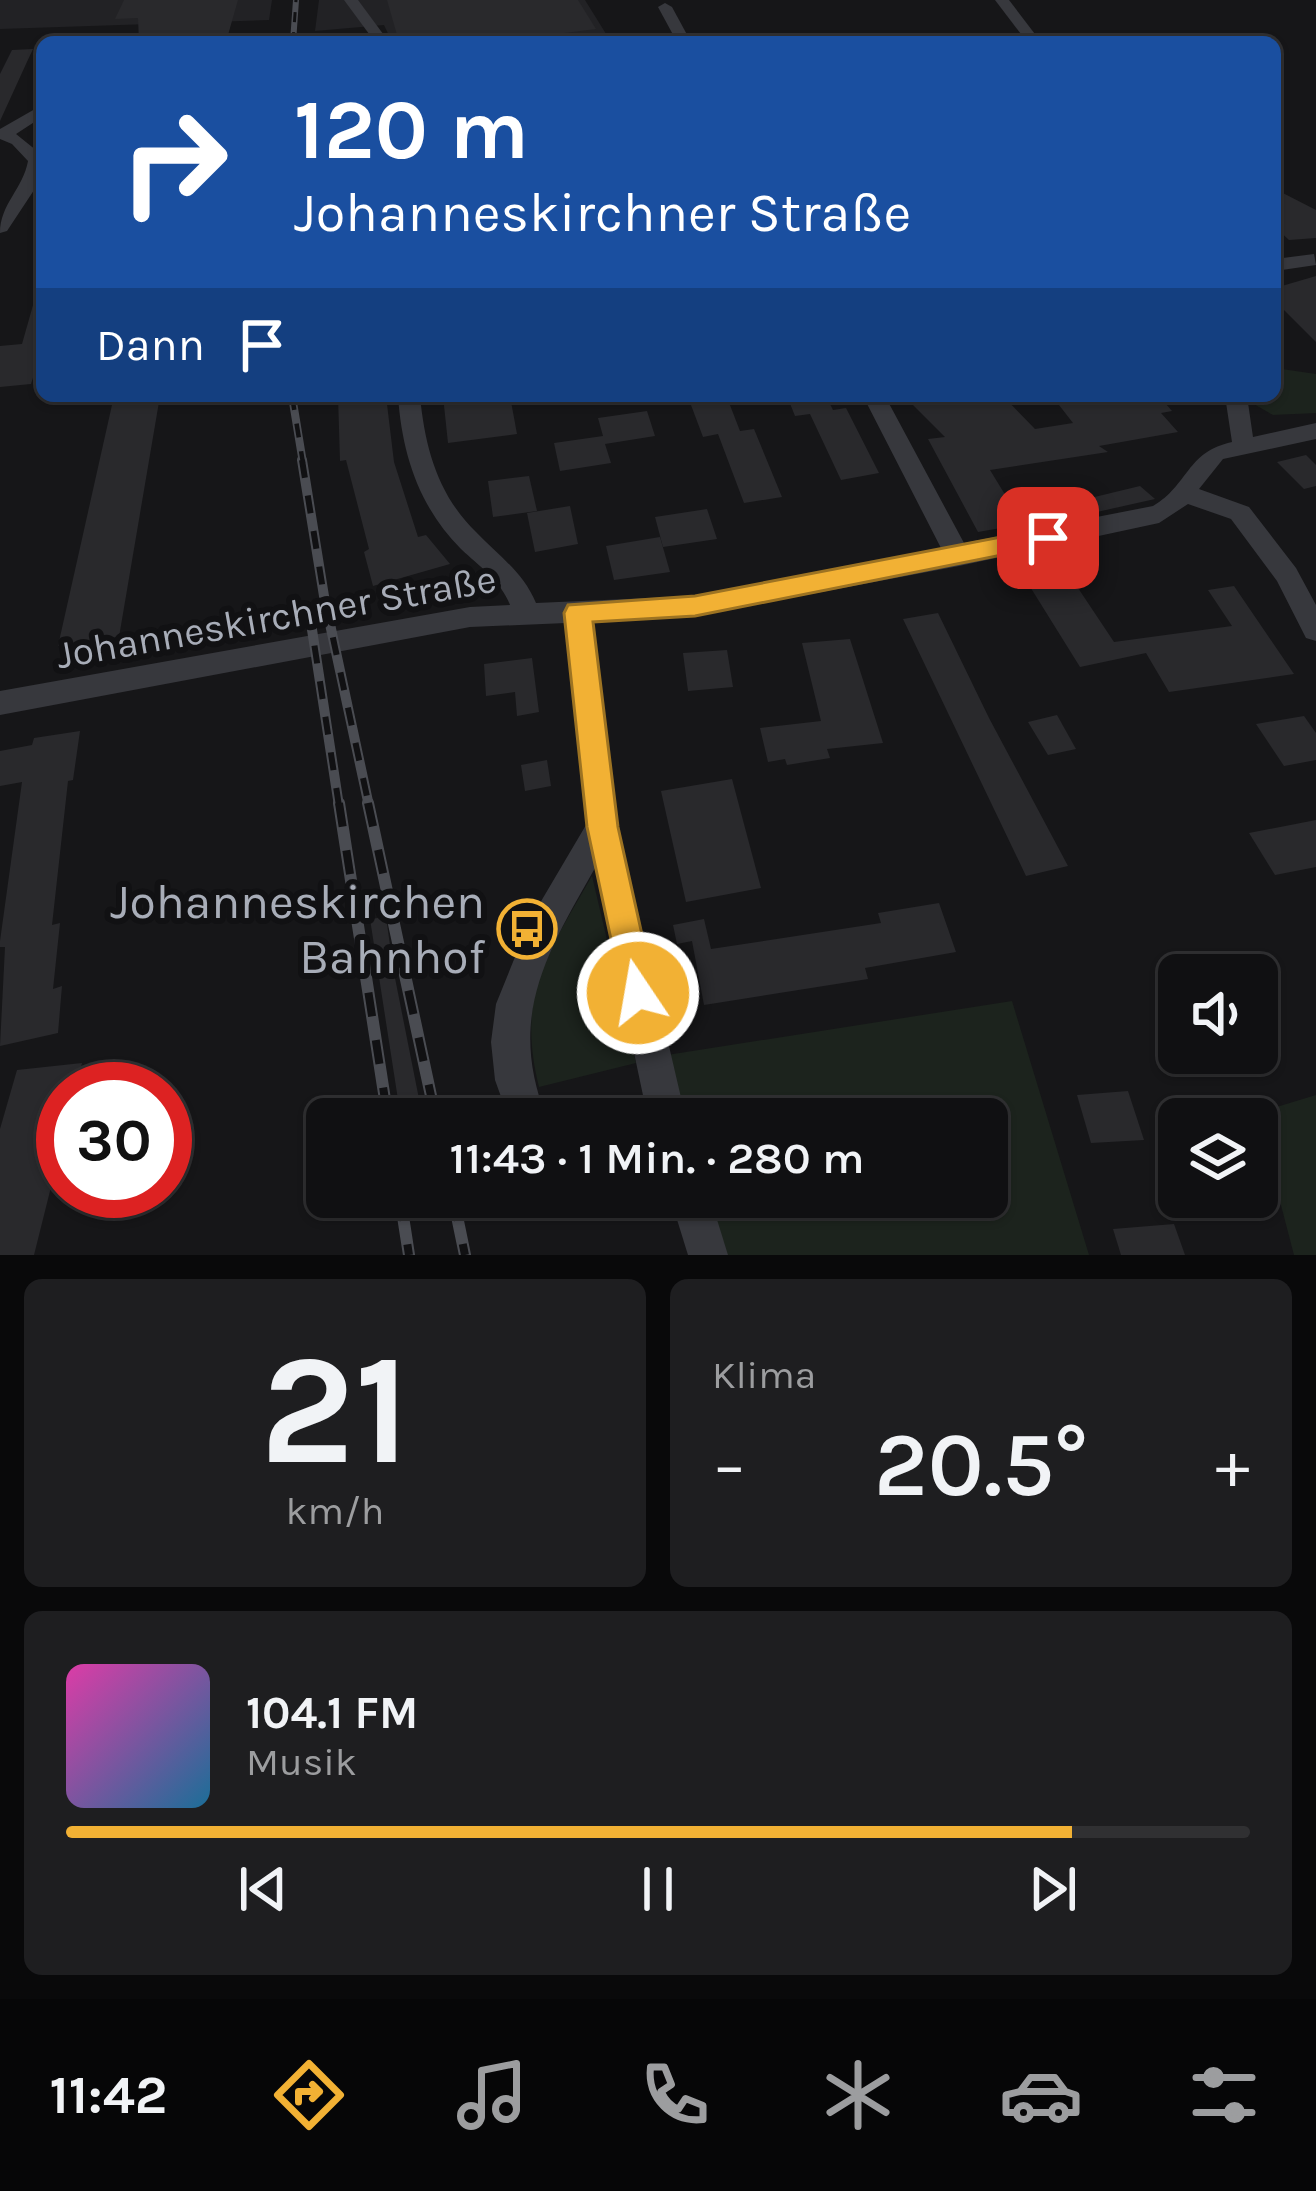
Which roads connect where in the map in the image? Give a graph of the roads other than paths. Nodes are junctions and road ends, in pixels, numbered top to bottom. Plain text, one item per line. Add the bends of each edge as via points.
1 (351, 0) edge
2 (1001, 0) edge
3 (665, 7) dead end
4 (378, 36) edge
5 (681, 36) edge
6 (1029, 36) edge
7 (36, 114) edge
8 (2, 135) edge
9 (36, 158) edge
10 (36, 168) edge
11 (0, 227) edge
12 (1314, 260) edge
13 (1281, 264) edge
14 (410, 402) edge
15 (877, 402) edge
16 (1236, 402) edge
17 (1316, 431) edge
18 (1246, 446) junction
19 (1186, 494) junction
20 (959, 556) junction
21 (578, 613) junction
22 (526, 614) junction
23 (1316, 630) edge
24 (0, 703) edge
25 (602, 827) junction
26 (521, 1098) edge
27 (662, 1098) edge
28 (697, 1218) edge
29 (708, 1255) edge

1 - 4 street
2 - 6 street
3 - 5 street
7 - 8 street
8 - 9 street
10 - 11 street
12 - 13 street
14 - 22 street via 428,486 461,534 522,591
15 - 20 street
16 - 18 street
17 - 18 street, Johanneskirchner Straße
18 - 19 street, Johanneskirchner Straße via 1207,459
19 - 20 street, Johanneskirchner Straße via 1159,514
19 - 23 street via 1240,513 1287,574
20 - 21 street, Johanneskirchner Straße via 695,606
21 - 22 street, Johanneskirchner Straße
21 - 25 street
22 - 24 street, Johanneskirchner Straße via 470,617
25 - 26 street via 512,998 508,1062
25 - 27 street
28 - 29 street

